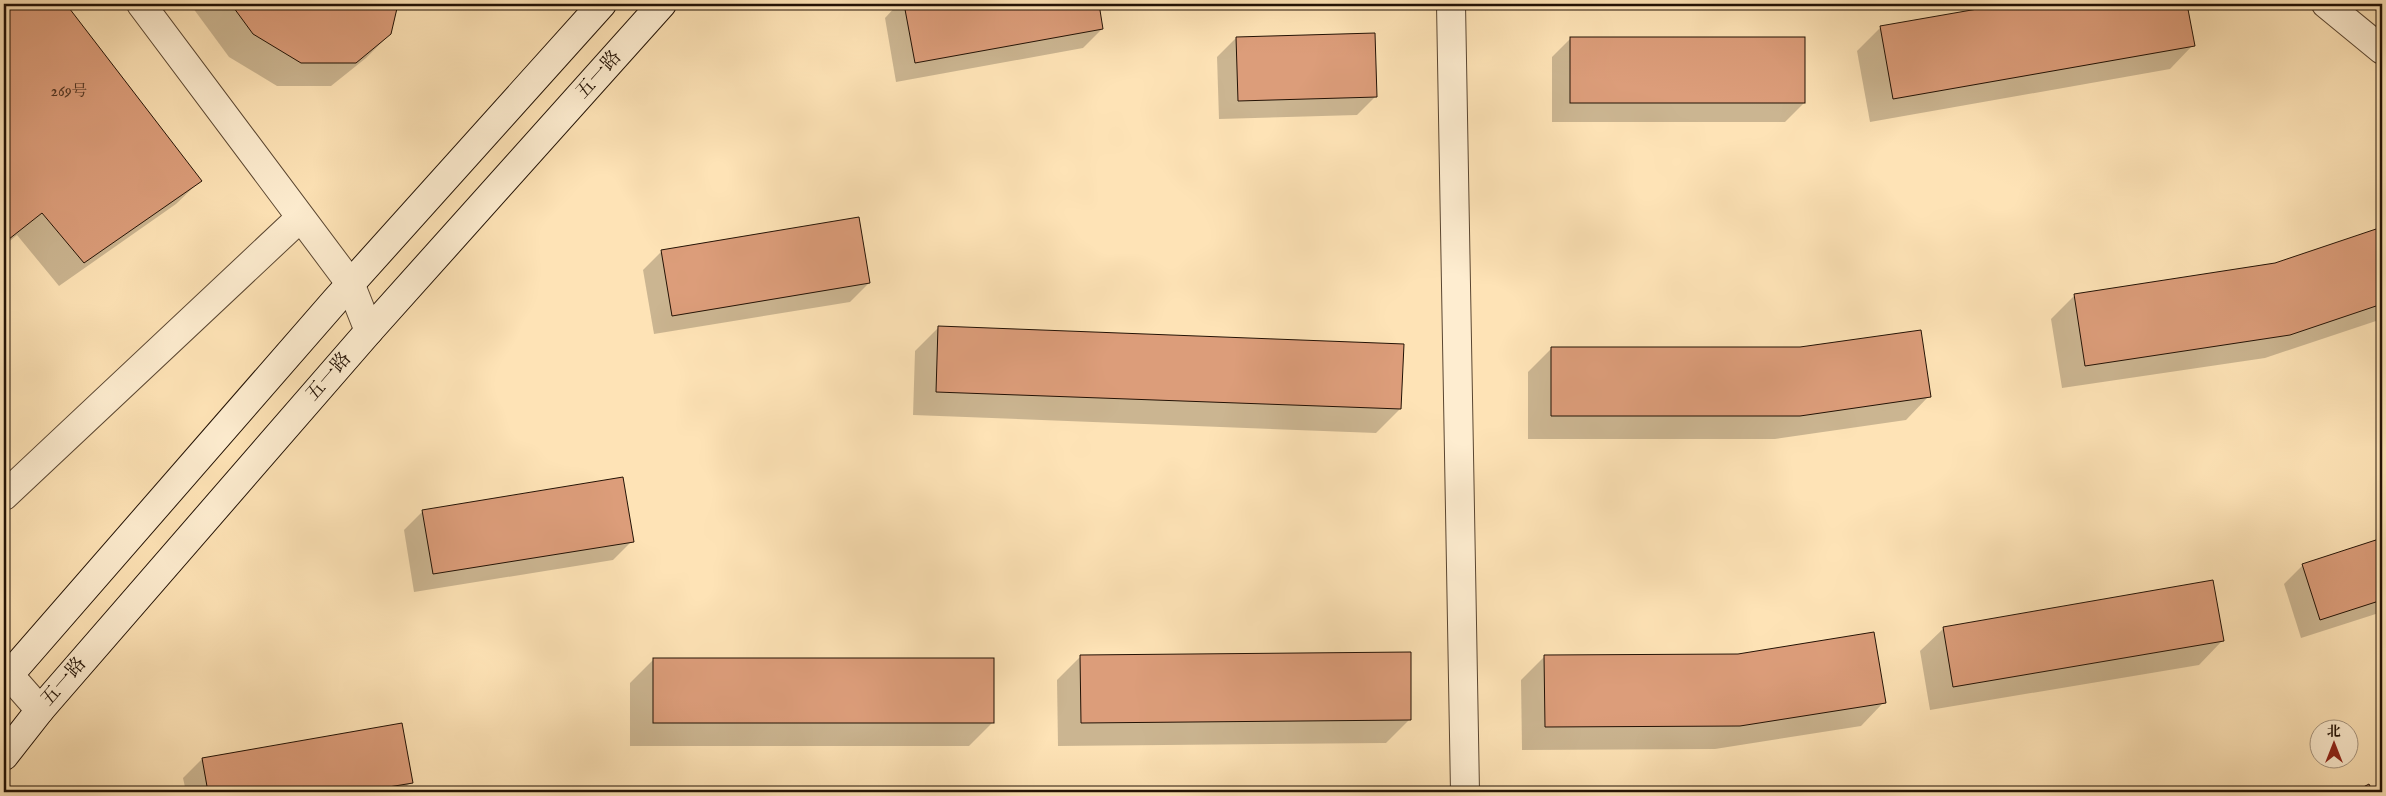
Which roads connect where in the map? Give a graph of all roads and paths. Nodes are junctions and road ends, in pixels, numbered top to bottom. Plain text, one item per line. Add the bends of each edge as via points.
1 (142, 4) edge
2 (602, 4) edge
3 (662, 4) edge
4 (1451, 4) edge
5 (2326, 4) edge
6 (2382, 50) edge
7 (300, 218) junction
8 (350, 284) junction
9 (369, 331) junction
10 (4, 496) edge
11 (6, 675) edge
12 (40, 710) junction
13 (4, 756) edge
14 (1465, 792) edge

1 - 7 main road
2 - 8 main road
3 - 9 main road, 五一路
4 - 14 main road
5 - 6 main road
7 - 8 main road
7 - 10 main road
8 - 9 main road
8 - 11 main road
9 - 12 main road, 五一路
11 - 12 main road
12 - 13 main road, 五一路

